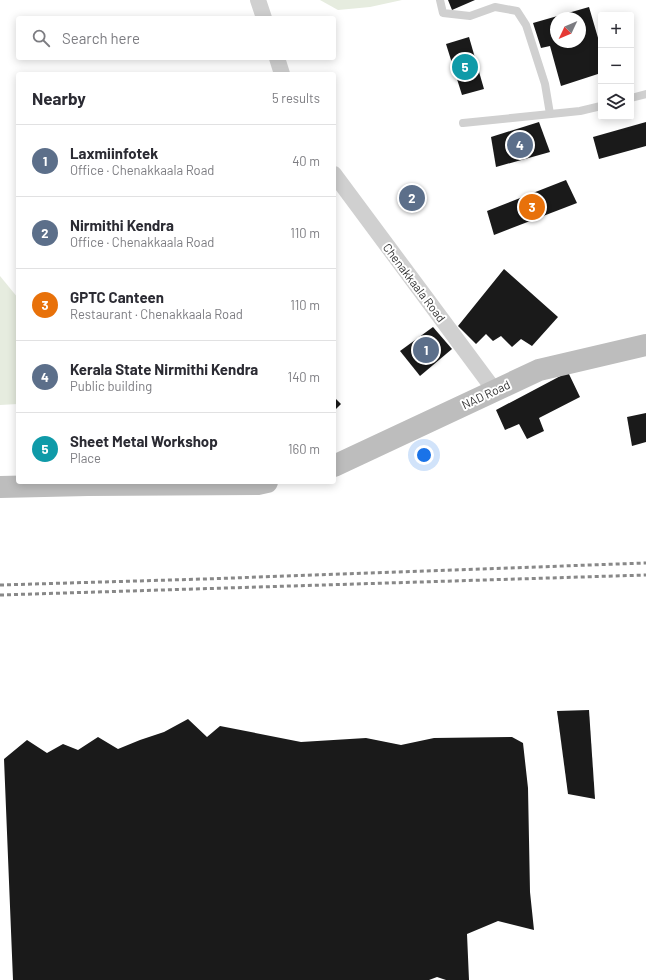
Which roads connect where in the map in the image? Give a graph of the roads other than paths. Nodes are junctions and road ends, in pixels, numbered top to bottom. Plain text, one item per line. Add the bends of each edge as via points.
1 (258, 0) edge
2 (440, 0) edge
3 (263, 16) edge
4 (278, 60) edge
5 (281, 72) edge
6 (646, 94) edge
7 (634, 97) edge
8 (598, 107) edge
9 (550, 114) junction
10 (462, 123) dead end
11 (336, 177) edge
12 (646, 345) edge
13 (495, 391) junction
14 (336, 465) edge
15 (88, 484) edge
16 (88, 484) edge
17 (258, 484) edge
18 (0, 487) edge

1 - 3 street
2 - 9 lane via 443,14 470,16 495,7 517,12 526,25 545,84
4 - 5 street
6 - 7 lane
8 - 9 lane
9 - 10 lane
11 - 13 street, Chenakkaala Road
12 - 13 street, NAD Road via 539,370
13 - 14 street, NAD Road
15 - 17 street
16 - 18 street

